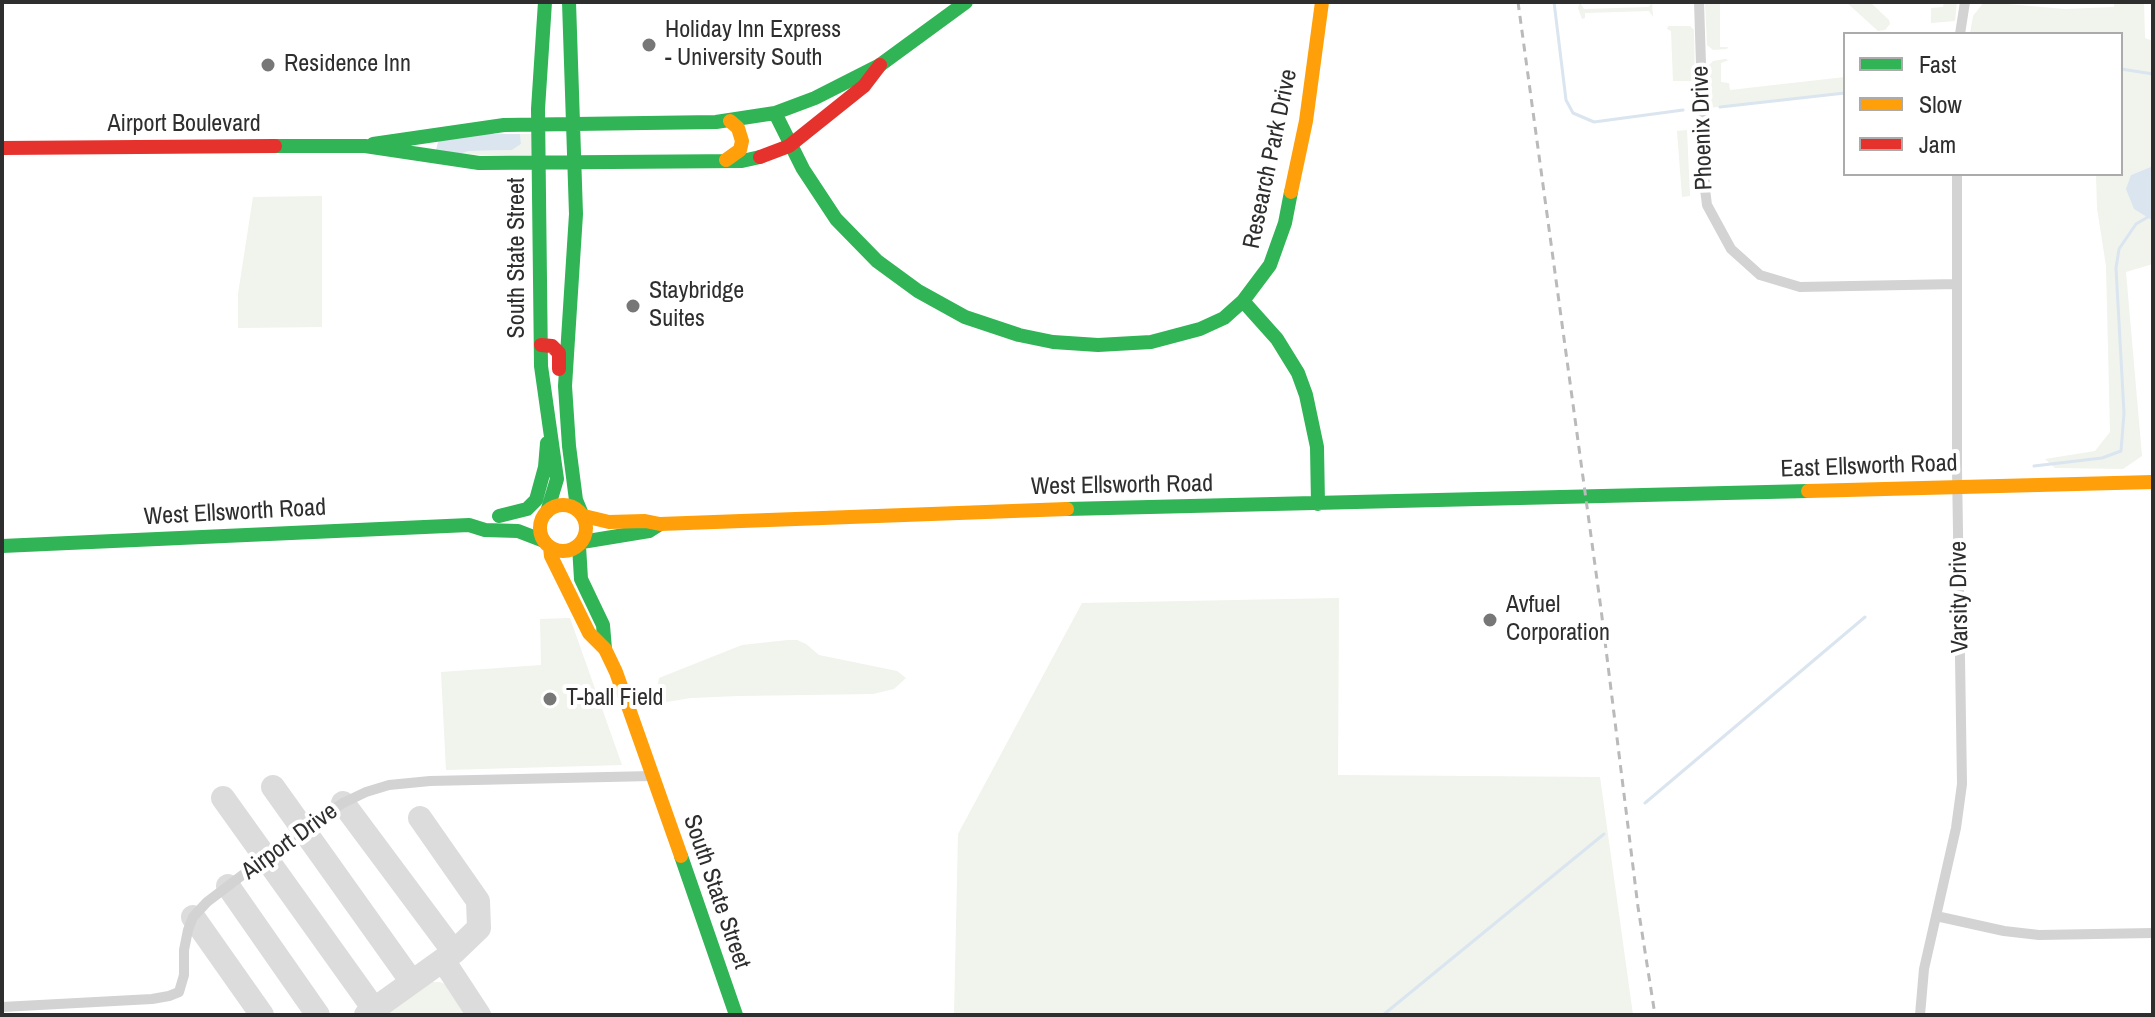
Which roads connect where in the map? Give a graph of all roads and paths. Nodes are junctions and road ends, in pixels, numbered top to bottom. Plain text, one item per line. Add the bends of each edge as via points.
1 (545, 2) edge
2 (562, 2) edge
3 (569, 2) edge
4 (966, 2) edge
5 (1322, 2) edge
6 (1699, 2) edge
7 (1965, 2) edge
8 (1960, 32) edge
9 (880, 65) junction
10 (572, 80) junction
11 (775, 113) junction
12 (730, 121) junction
13 (574, 124) junction
14 (539, 125) junction
15 (472, 128) junction
16 (365, 146) junction
17 (789, 146) junction
18 (2, 148) edge
19 (435, 157) junction
20 (723, 161) junction
21 (539, 164) junction
22 (574, 164) junction
23 (1957, 176) edge
24 (1957, 284) junction
25 (541, 291) junction
26 (571, 299) junction
27 (1243, 301) junction
28 (541, 345) junction
29 (544, 389) junction
30 (566, 403) junction
31 (547, 415) junction
32 (568, 438) junction
33 (2153, 482) edge
34 (1957, 486) junction
35 (1586, 496) joint
36 (1318, 504) junction
37 (545, 514) junction
38 (582, 514) junction
39 (499, 516) junction
40 (660, 524) junction
41 (469, 525) junction
42 (547, 544) junction
43 (580, 544) junction
44 (2, 546) edge
45 (605, 649) junction
46 (652, 776) junction
47 (1936, 916) junction
48 (2153, 933) edge
49 (2, 1007) edge
50 (736, 1015) edge
51 (1920, 1015) edge

1 - 14 main road, South State Street
2 - 10 main road
3 - 10 main road, South State Street
4 - 9 main road
5 - 27 main road, Research Park Drive via 1285,223 1270,265
6 - 24 street, Phoenix Drive via 1707,205 1731,249 1760,275 1800,287
7 - 8 street
9 - 11 main road
9 - 17 main road via 864,86
10 - 13 main road, South State Street
11 - 12 main road
11 - 17 main road, Research Park Drive
12 - 13 main road
12 - 20 main road via 741,134 740,150
13 - 14 main road, Airport Boulevard
13 - 22 main road, South State Street
14 - 15 main road, Airport Boulevard
14 - 21 main road, South State Street
15 - 16 main road, Airport Boulevard
15 - 19 main road via 431,140 429,150
16 - 18 main road, Airport Boulevard
16 - 19 main road, Airport Boulevard
17 - 20 main road via 760,157
17 - 27 main road, Research Park Drive via 833,215 877,261 932,300 1000,331 1068,343 1151,342 1200,329
19 - 21 main road, Airport Boulevard
20 - 22 main road
21 - 22 main road
21 - 25 main road, South State Street
22 - 26 main road, South State Street
23 - 24 street, Varsity Drive
24 - 34 street, Varsity Drive
25 - 26 main road via 552,310 564,309
25 - 28 main road, South State Street
26 - 30 main road, South State Street
27 - 36 main road via 1298,373 1317,447
28 - 29 main road, South State Street
28 - 30 main road via 559,353 558,389
29 - 31 main road, South State Street
29 - 32 main road via 557,438
30 - 32 main road, South State Street
31 - 37 main road, South State Street via 557,479
31 - 39 main road via 547,451 536,500 527,509
32 - 38 main road, South State Street
33 - 34 main road, East Ellsworth Road
34 - 35 main road, East Ellsworth Road
34 - 47 street, Varsity Drive via 1962,784
35 - 36 main road, West Ellsworth Road
36 - 40 main road, West Ellsworth Road
37 - 38 main road via 564,505
37 - 39 main road, West Ellsworth Road
37 - 42 main road via 540,526
38 - 40 main road, West Ellsworth Road via 609,522
38 - 43 main road via 587,530
39 - 41 main road, West Ellsworth Road
40 - 43 main road, West Ellsworth Road via 649,531
41 - 42 main road, West Ellsworth Road via 518,531
41 - 44 main road, West Ellsworth Road
42 - 43 main road via 566,551
42 - 45 main road, South State Street via 589,633
43 - 45 main road, South State Street via 581,579 603,625
45 - 46 main road, South State Street
46 - 49 street, Airport Drive via 430,781 366,792 303,829 207,902 188,930 179,992 152,999
46 - 50 main road, South State Street
47 - 48 street via 2039,935
47 - 51 street, Varsity Drive

